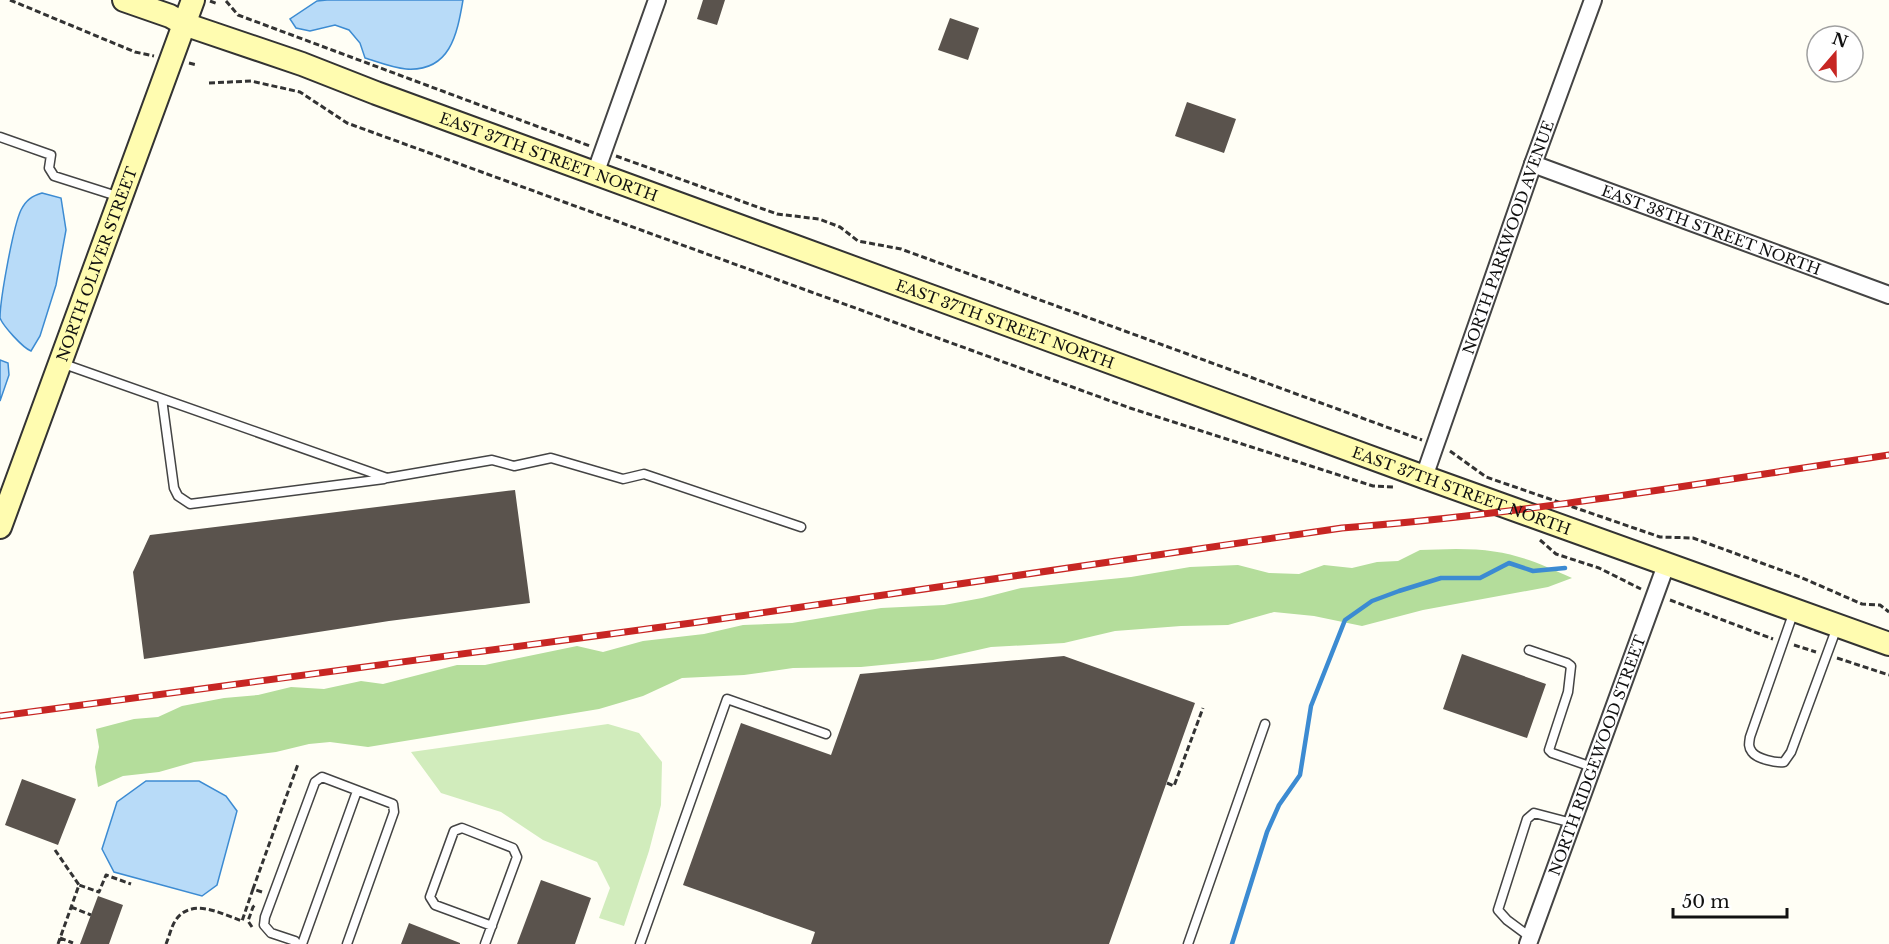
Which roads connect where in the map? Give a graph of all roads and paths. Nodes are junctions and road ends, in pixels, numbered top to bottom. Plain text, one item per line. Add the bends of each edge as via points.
1 (10, 0) edge
2 (124, 0) edge
3 (193, 0) edge
4 (209, 0) edge
5 (657, 0) edge
6 (1593, 0) edge
7 (226, 1) edge
8 (218, 4) dead end
9 (184, 24) junction
10 (135, 52) dead end
11 (209, 83) dead end
12 (0, 137) edge
13 (603, 151) junction
14 (1533, 164) junction
15 (595, 174) junction
16 (120, 197) junction
17 (1889, 295) edge
18 (61, 362) junction
19 (162, 399) junction
20 (1435, 445) junction
21 (1424, 477) junction
22 (387, 478) junction
23 (1395, 487) dead end
24 (0, 527) edge
25 (801, 527) dead end
26 (1533, 533) dead end
27 (1666, 565) junction
28 (1655, 594) junction
29 (1795, 611) junction
30 (1889, 612) edge
31 (1837, 626) junction
32 (1783, 642) junction
33 (1889, 644) edge
34 (1529, 650) dead end
35 (1827, 655) junction
36 (1889, 675) edge
37 (1203, 708) dead end
38 (1265, 724) dead end
39 (825, 734) dead end
40 (298, 764) dead end
41 (1592, 767) junction
42 (1167, 783) dead end
43 (357, 791) junction
44 (1572, 823) junction
45 (56, 850) dead end
46 (131, 884) dead end
47 (79, 885) junction
48 (253, 889) junction
49 (71, 907) junction
50 (91, 915) dead end
51 (242, 921) junction
52 (249, 921) junction
53 (492, 926) junction
54 (253, 929) dead end
55 (60, 938) junction
56 (1529, 940) edge
57 (73, 943) edge
58 (58, 944) edge
59 (166, 944) edge
60 (299, 944) edge
61 (347, 944) edge
62 (485, 944) edge
63 (640, 944) edge
64 (1188, 944) edge

1 - 10 path
2 - 9 main road, EAST 37TH STREET NORTH
3 - 9 main road, NORTH OLIVER STREET
4 - 8 path
5 - 13 street
6 - 14 street, NORTH PARKWOOD AVENUE
7 - 13 path via 238,15
9 - 15 main road, EAST 37TH STREET NORTH
9 - 16 main road, NORTH OLIVER STREET
11 - 23 path via 251,81 300,92 348,123 1119,404 1373,486
12 - 16 lane via 51,154 49,168 54,176
13 - 15 street
13 - 20 path via 777,214 819,219 840,227 858,241 901,249
14 - 17 street, EAST 38TH STREET NORTH
14 - 20 street, NORTH PARKWOOD AVENUE
15 - 21 main road, EAST 37TH STREET NORTH
16 - 18 main road, NORTH OLIVER STREET
18 - 19 lane
18 - 24 main road, NORTH OLIVER STREET
19 - 22 lane
19 - 22 lane via 174,488 190,504
20 - 21 street, NORTH PARKWOOD AVENUE
20 - 30 path via 1486,477 1660,537 1693,538
21 - 27 main road, EAST 37TH STREET NORTH
22 - 25 lane via 492,460 514,466 551,458 623,479 644,474
26 - 28 path via 1556,554 1599,568
27 - 28 street, NORTH RIDGEWOOD STREET
27 - 29 main road, EAST 37TH STREET NORTH
28 - 32 path
28 - 41 street, NORTH RIDGEWOOD STREET
29 - 31 main road, EAST 37TH STREET NORTH
29 - 32 lane
31 - 33 main road, EAST 37TH STREET NORTH
31 - 35 lane
32 - 35 path
32 - 35 lane via 1749,746 1752,753 1778,763 1784,762 1791,752
34 - 41 lane via 1571,666 1568,692 1549,750
35 - 36 path
37 - 42 path via 1174,786
38 - 64 lane
39 - 63 lane via 727,699
40 - 48 path
41 - 44 street, NORTH RIDGEWOOD STREET
43 - 60 lane
43 - 60 lane via 322,777 315,782 264,925 271,933
43 - 61 lane via 393,804 394,812
44 - 56 street, NORTH RIDGEWOOD STREET
44 - 56 lane via 1534,813 1527,819 1498,910
45 - 47 path
46 - 47 path via 106,875 99,892
47 - 49 path
48 - 51 path
48 - 52 path via 266,894 253,907
49 - 50 path
49 - 55 path
51 - 52 path
51 - 59 path via 208,909 184,911
52 - 54 path
53 - 53 lane via 517,857 513,848 462,828 454,831 430,897 435,905
53 - 62 lane
55 - 57 path
55 - 58 path

